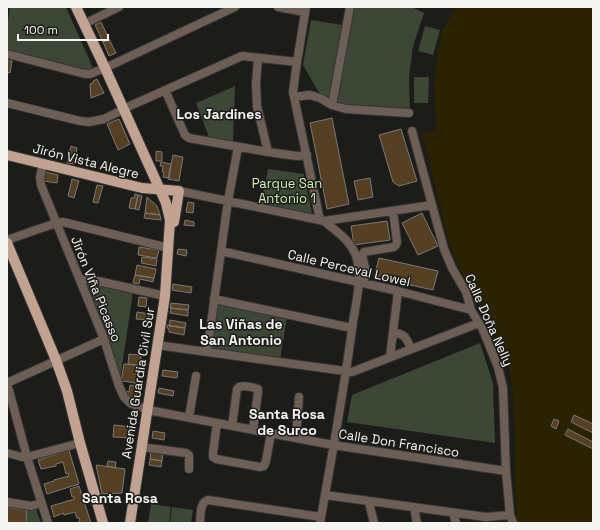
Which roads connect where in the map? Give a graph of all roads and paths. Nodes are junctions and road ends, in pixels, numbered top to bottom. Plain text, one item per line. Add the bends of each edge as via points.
1 (76, 7) edge
2 (119, 7) edge
3 (235, 7) edge
4 (278, 7) edge
5 (350, 7) edge
6 (306, 9) edge
7 (84, 24) junction
8 (7, 54) edge
9 (258, 58) junction
10 (297, 62) junction
11 (105, 68) junction
12 (165, 90) junction
13 (294, 97) junction
14 (7, 104) edge
15 (332, 105) junction
16 (124, 110) junction
17 (409, 113) dead end
18 (412, 131) dead end
19 (238, 147) junction
20 (268, 152) junction
21 (7, 155) edge
22 (307, 155) junction
23 (43, 164) junction
24 (160, 190) junction
25 (179, 191) junction
26 (228, 201) junction
27 (432, 205) junction
28 (393, 211) junction
29 (322, 220) junction
30 (56, 223) junction
31 (7, 241) edge
32 (169, 248) junction
33 (221, 251) junction
34 (80, 280) junction
35 (361, 283) junction
36 (398, 291) junction
37 (165, 296) junction
38 (214, 299) junction
39 (471, 310) junction
40 (478, 323) junction
41 (352, 328) junction
42 (393, 333) junction
43 (104, 339) junction
44 (157, 345) junction
45 (411, 349) junction
46 (207, 352) junction
47 (390, 357) junction
48 (56, 360) junction
49 (346, 372) junction
50 (196, 376) dead end
51 (7, 383) edge
52 (299, 396) dead end
53 (148, 410) junction
54 (189, 417) junction
55 (217, 423) junction
56 (232, 426) junction
57 (253, 430) junction
58 (271, 433) junction
59 (296, 438) junction
60 (80, 443) junction
61 (333, 445) junction
62 (141, 446) junction
63 (7, 454) edge
64 (27, 457) junction
65 (189, 469) dead end
66 (506, 471) junction
67 (324, 495) junction
68 (7, 502) edge
69 (369, 502) junction
70 (41, 503) junction
71 (414, 507) junction
72 (453, 513) junction
73 (510, 515) junction
74 (320, 520) edge
75 (48, 523) edge
76 (104, 523) edge
77 (130, 523) edge
78 (200, 523) edge
79 (374, 523) edge
80 (417, 523) edge
81 (456, 523) edge
82 (513, 523) edge

1 - 7 main road, Avenida Guardia Civil Sur
2 - 7 street
3 - 11 street
4 - 6 street
5 - 15 street
6 - 10 street
7 - 11 main road, Avenida Guardia Civil Sur
8 - 11 street via 85,74
9 - 10 street
9 - 12 street via 236,58
9 - 20 street via 257,106
10 - 13 street
11 - 16 main road, Avenida Guardia Civil Sur
12 - 16 street
12 - 19 street via 185,135 189,138
13 - 15 street via 310,95
13 - 22 street
14 - 16 street via 89,122 104,119
15 - 17 street via 358,111
16 - 24 main road, Avenida Guardia Civil Sur
18 - 27 street, Calle Doña Nelly
19 - 20 street
19 - 26 street
20 - 22 street
21 - 23 main road, Jirón Vista Alegre
22 - 29 street
23 - 24 main road, Jirón Vista Alegre
23 - 30 street, Jirón Viña Picasso via 40,181
24 - 25 main road
24 - 32 main road, Avenida Guardia Civil Sur via 169,211
25 - 26 street
25 - 32 main road, Avenida Guardia Civil Sur
26 - 29 street
26 - 33 street
27 - 28 street
27 - 39 street, Calle Doña Nelly via 444,248 466,292
28 - 29 street
28 - 35 street via 396,245 364,252 362,255 365,267
29 - 35 street via 348,241 354,250
30 - 31 street
30 - 32 street via 70,223
30 - 34 street, Jirón Viña Picasso
31 - 48 main road
32 - 37 main road, Avenida Guardia Civil Sur
33 - 35 street, Calle Perceval Lowel
33 - 38 street
34 - 37 street via 89,279
34 - 43 street, Jirón Viña Picasso
35 - 36 street, Calle Perceval Lowel
35 - 41 street
36 - 39 street, Calle Perceval Lowel
36 - 42 street
37 - 44 main road, Avenida Guardia Civil Sur
38 - 41 street
38 - 46 street
39 - 40 street, Calle Doña Nelly
40 - 45 street
40 - 66 street, Calle Doña Nelly via 498,367 503,388
41 - 49 street
42 - 45 street via 399,333 406,338
42 - 47 street
43 - 48 street
43 - 53 street, Jirón Viña Picasso via 124,397 130,403
44 - 46 street
44 - 53 main road, Avenida Guardia Civil Sur
45 - 47 street
46 - 49 street
47 - 49 street
48 - 51 street
48 - 60 main road
49 - 61 street
50 - 54 street
51 - 64 street
52 - 59 street
53 - 54 street, Calle Don Francisco
53 - 62 main road, Avenida Guardia Civil Sur
54 - 55 street, Calle Don Francisco
55 - 56 street, Calle Don Francisco
55 - 58 street via 213,453 216,459 264,466
56 - 57 street, Calle Don Francisco
56 - 57 street via 238,387 255,388 258,392
57 - 58 street, Calle Don Francisco
58 - 59 street, Calle Don Francisco
59 - 61 street, Calle Don Francisco
60 - 64 street
60 - 76 main road
61 - 66 street, Calle Don Francisco
61 - 67 street
62 - 65 street via 186,453 190,458
62 - 77 main road, Avenida Guardia Civil Sur
63 - 64 street
64 - 70 street
66 - 73 street, Calle Doña Nelly
67 - 69 street
67 - 74 street
68 - 70 street via 27,505
69 - 71 street
69 - 79 street
70 - 75 street
71 - 72 street
71 - 80 street
72 - 73 street via 486,517
72 - 81 street
73 - 82 street, Calle Doña Nelly
74 - 78 street via 208,500 202,504

